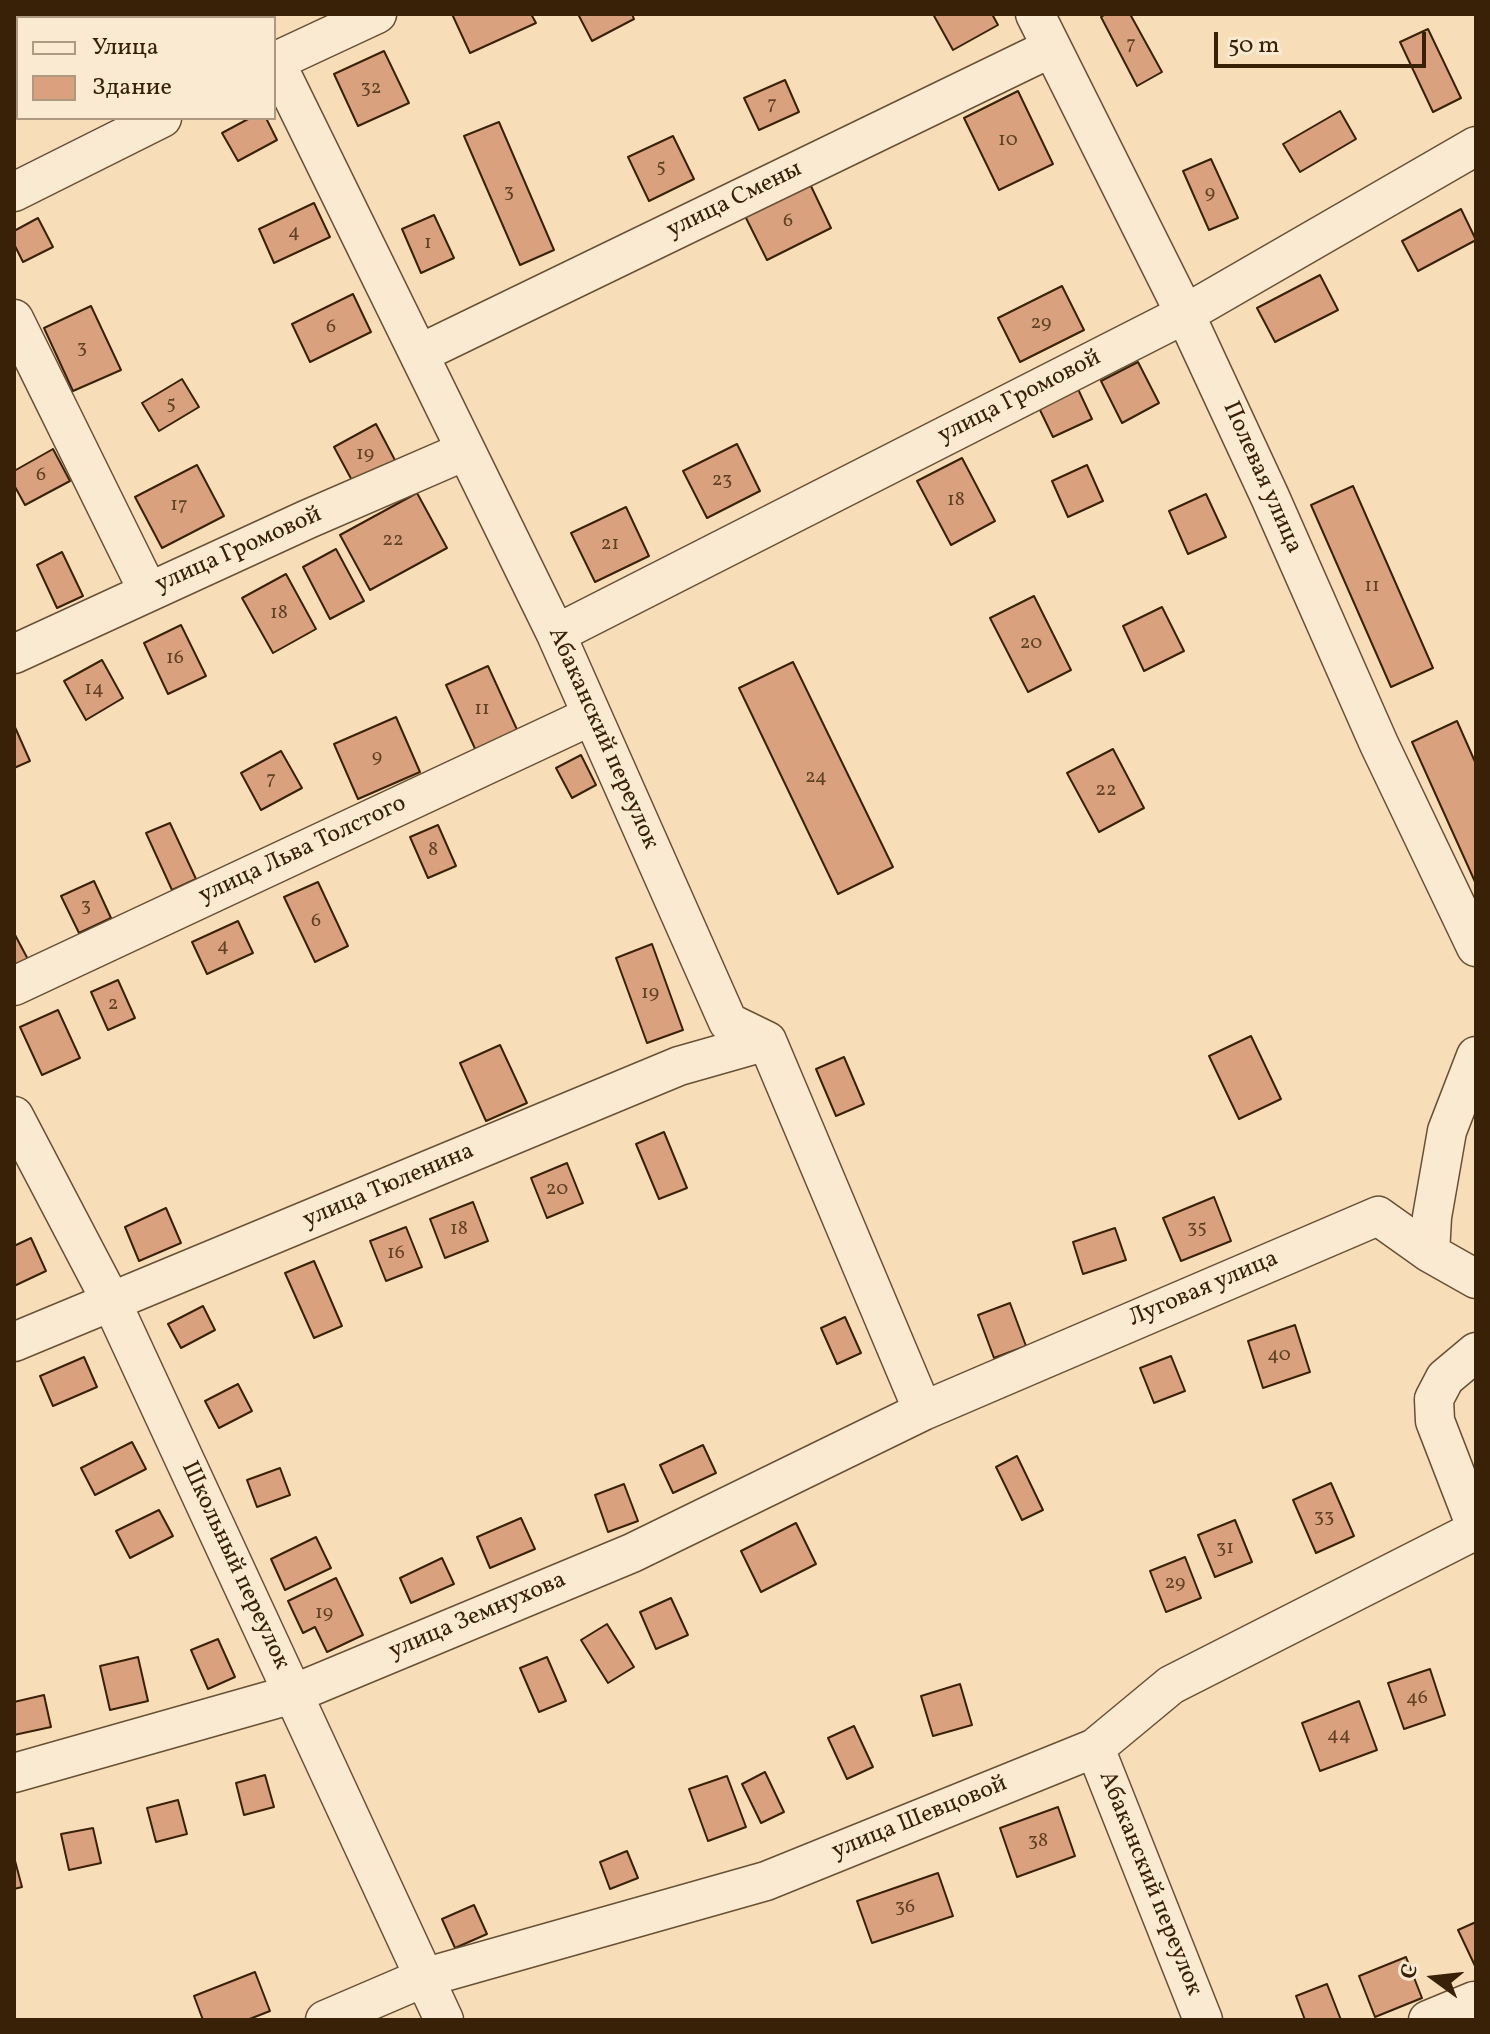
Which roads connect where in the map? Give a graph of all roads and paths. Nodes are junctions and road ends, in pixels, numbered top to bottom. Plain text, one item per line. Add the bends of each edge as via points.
1 (377, 14) edge
2 (1035, 14) edge
3 (1051, 48) junction
4 (276, 60) edge
5 (276, 65) edge
6 (158, 120) edge
7 (1476, 146) edge
8 (14, 192) edge
9 (1185, 314) junction
10 (14, 319) edge
11 (419, 354) junction
12 (465, 451) junction
13 (148, 591) junction
14 (556, 634) junction
15 (14, 654) edge
16 (591, 716) junction
17 (1476, 947) edge
18 (14, 986) edge
19 (767, 1041) junction
20 (1476, 1056) edge
21 (14, 1116) edge
22 (1430, 1253) junction
23 (1476, 1279) edge
24 (112, 1303) junction
25 (14, 1342) edge
26 (1476, 1352) edge
27 (923, 1411) junction
28 (1476, 1529) edge
29 (293, 1694) junction
30 (1095, 1748) junction
31 (14, 1773) edge
32 (423, 1978) junction
33 (1474, 2001) edge
34 (325, 2020) edge
35 (444, 2020) edge
36 (1203, 2020) edge
37 (1428, 2020) edge

1 - 4 street
2 - 3 street, Полевая улица
3 - 9 street, Полевая улица
3 - 11 street, улица Смены
5 - 11 street, Абаканский переулок
6 - 8 street
7 - 9 street, улица Громовой
9 - 14 street, улица Громовой
9 - 17 street, Полевая улица
10 - 13 street
11 - 12 street, Абаканский переулок
12 - 13 street, улица Громовой
12 - 14 street, Абаканский переулок
13 - 15 street, улица Громовой
14 - 16 street, Абаканский переулок
16 - 18 street, улица Льва Толстого
16 - 19 street, Абаканский переулок via 728,1022
19 - 24 street, улица Тюленина via 679,1066
19 - 27 street
20 - 22 street via 1447,1131
21 - 24 street, Школьный переулок
22 - 23 street, Луговая улица
22 - 27 street, Луговая улица via 1378,1216
24 - 25 street, улица Тюленина
24 - 29 street, Школьный переулок
26 - 28 street via 1445,1378 1434,1399 1435,1421
27 - 29 street, улица Земнухова via 632,1553
28 - 30 street, улица Шевцовой via 1171,1685
29 - 31 street, улица Земнухова
29 - 32 street, Школьный переулок
30 - 32 street, улица Шевцовой via 766,1881
30 - 36 street, Абаканский переулок
32 - 34 street, улица Шевцовой
32 - 35 street, Школьный переулок
33 - 37 street

